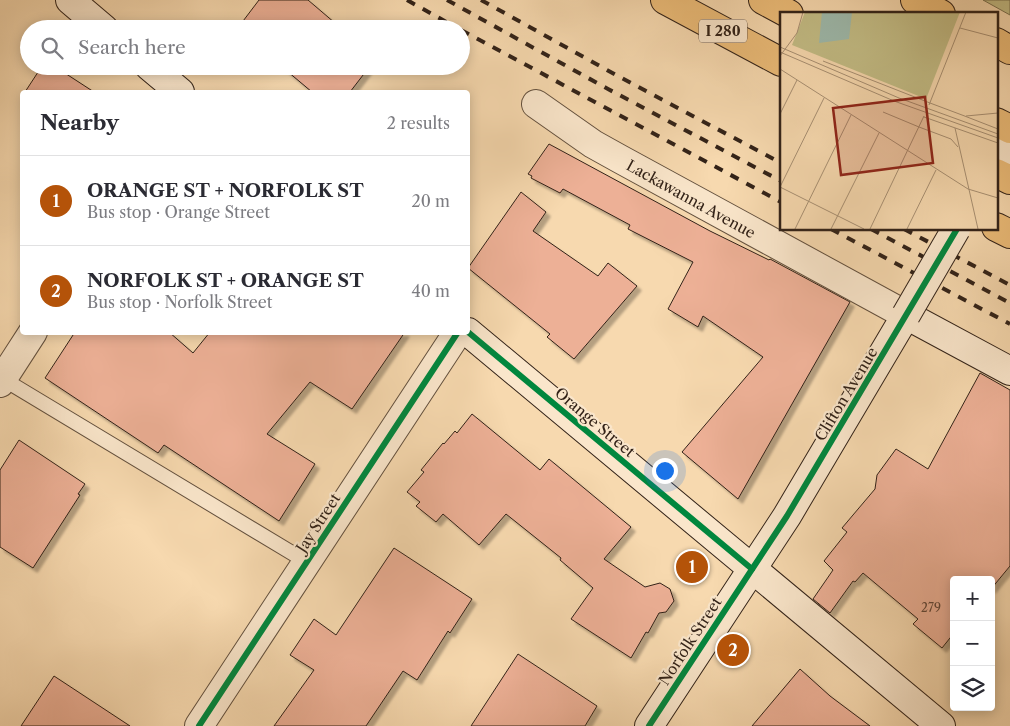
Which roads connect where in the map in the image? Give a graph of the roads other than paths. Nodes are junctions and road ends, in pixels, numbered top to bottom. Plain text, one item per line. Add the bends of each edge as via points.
1 (70, 0) edge
2 (665, 0) edge
3 (763, 0) edge
4 (915, 0) edge
5 (784, 12) edge
6 (937, 12) edge
7 (93, 20) edge
8 (998, 43) edge
9 (1010, 50) edge
10 (780, 61) edge
11 (160, 75) edge
12 (178, 90) edge
13 (536, 104) dead end
14 (998, 123) edge
15 (1010, 129) edge
16 (1010, 136) edge
17 (998, 157) edge
18 (998, 174) edge
19 (1010, 180) edge
20 (998, 228) edge
21 (955, 230) edge
22 (1010, 234) edge
23 (906, 315) junction
24 (470, 334) edge
25 (31, 335) edge
26 (456, 335) edge
27 (1010, 370) edge
28 (1, 381) edge
29 (308, 562) junction
30 (752, 569) junction
31 (198, 726) edge
32 (649, 726) edge
33 (941, 726) edge

1 - 7 main road
2 - 10 highway, I 280
3 - 5 highway
4 - 6 highway
8 - 9 highway
11 - 12 main road
13 - 23 main road, Lackawanna Avenue via 593,144
14 - 15 highway
16 - 17 main road
18 - 19 highway
20 - 22 highway
21 - 23 main road, Clifton Avenue, bridge
23 - 27 main road, Lackawanna Avenue
23 - 30 main road, Clifton Avenue
24 - 30 main road, Orange Street
25 - 28 main road
26 - 29 main road, Jay Street
28 - 29 lane
29 - 31 main road, Jay Street
30 - 32 main road, Norfolk Street
30 - 33 main road, Orange Street

